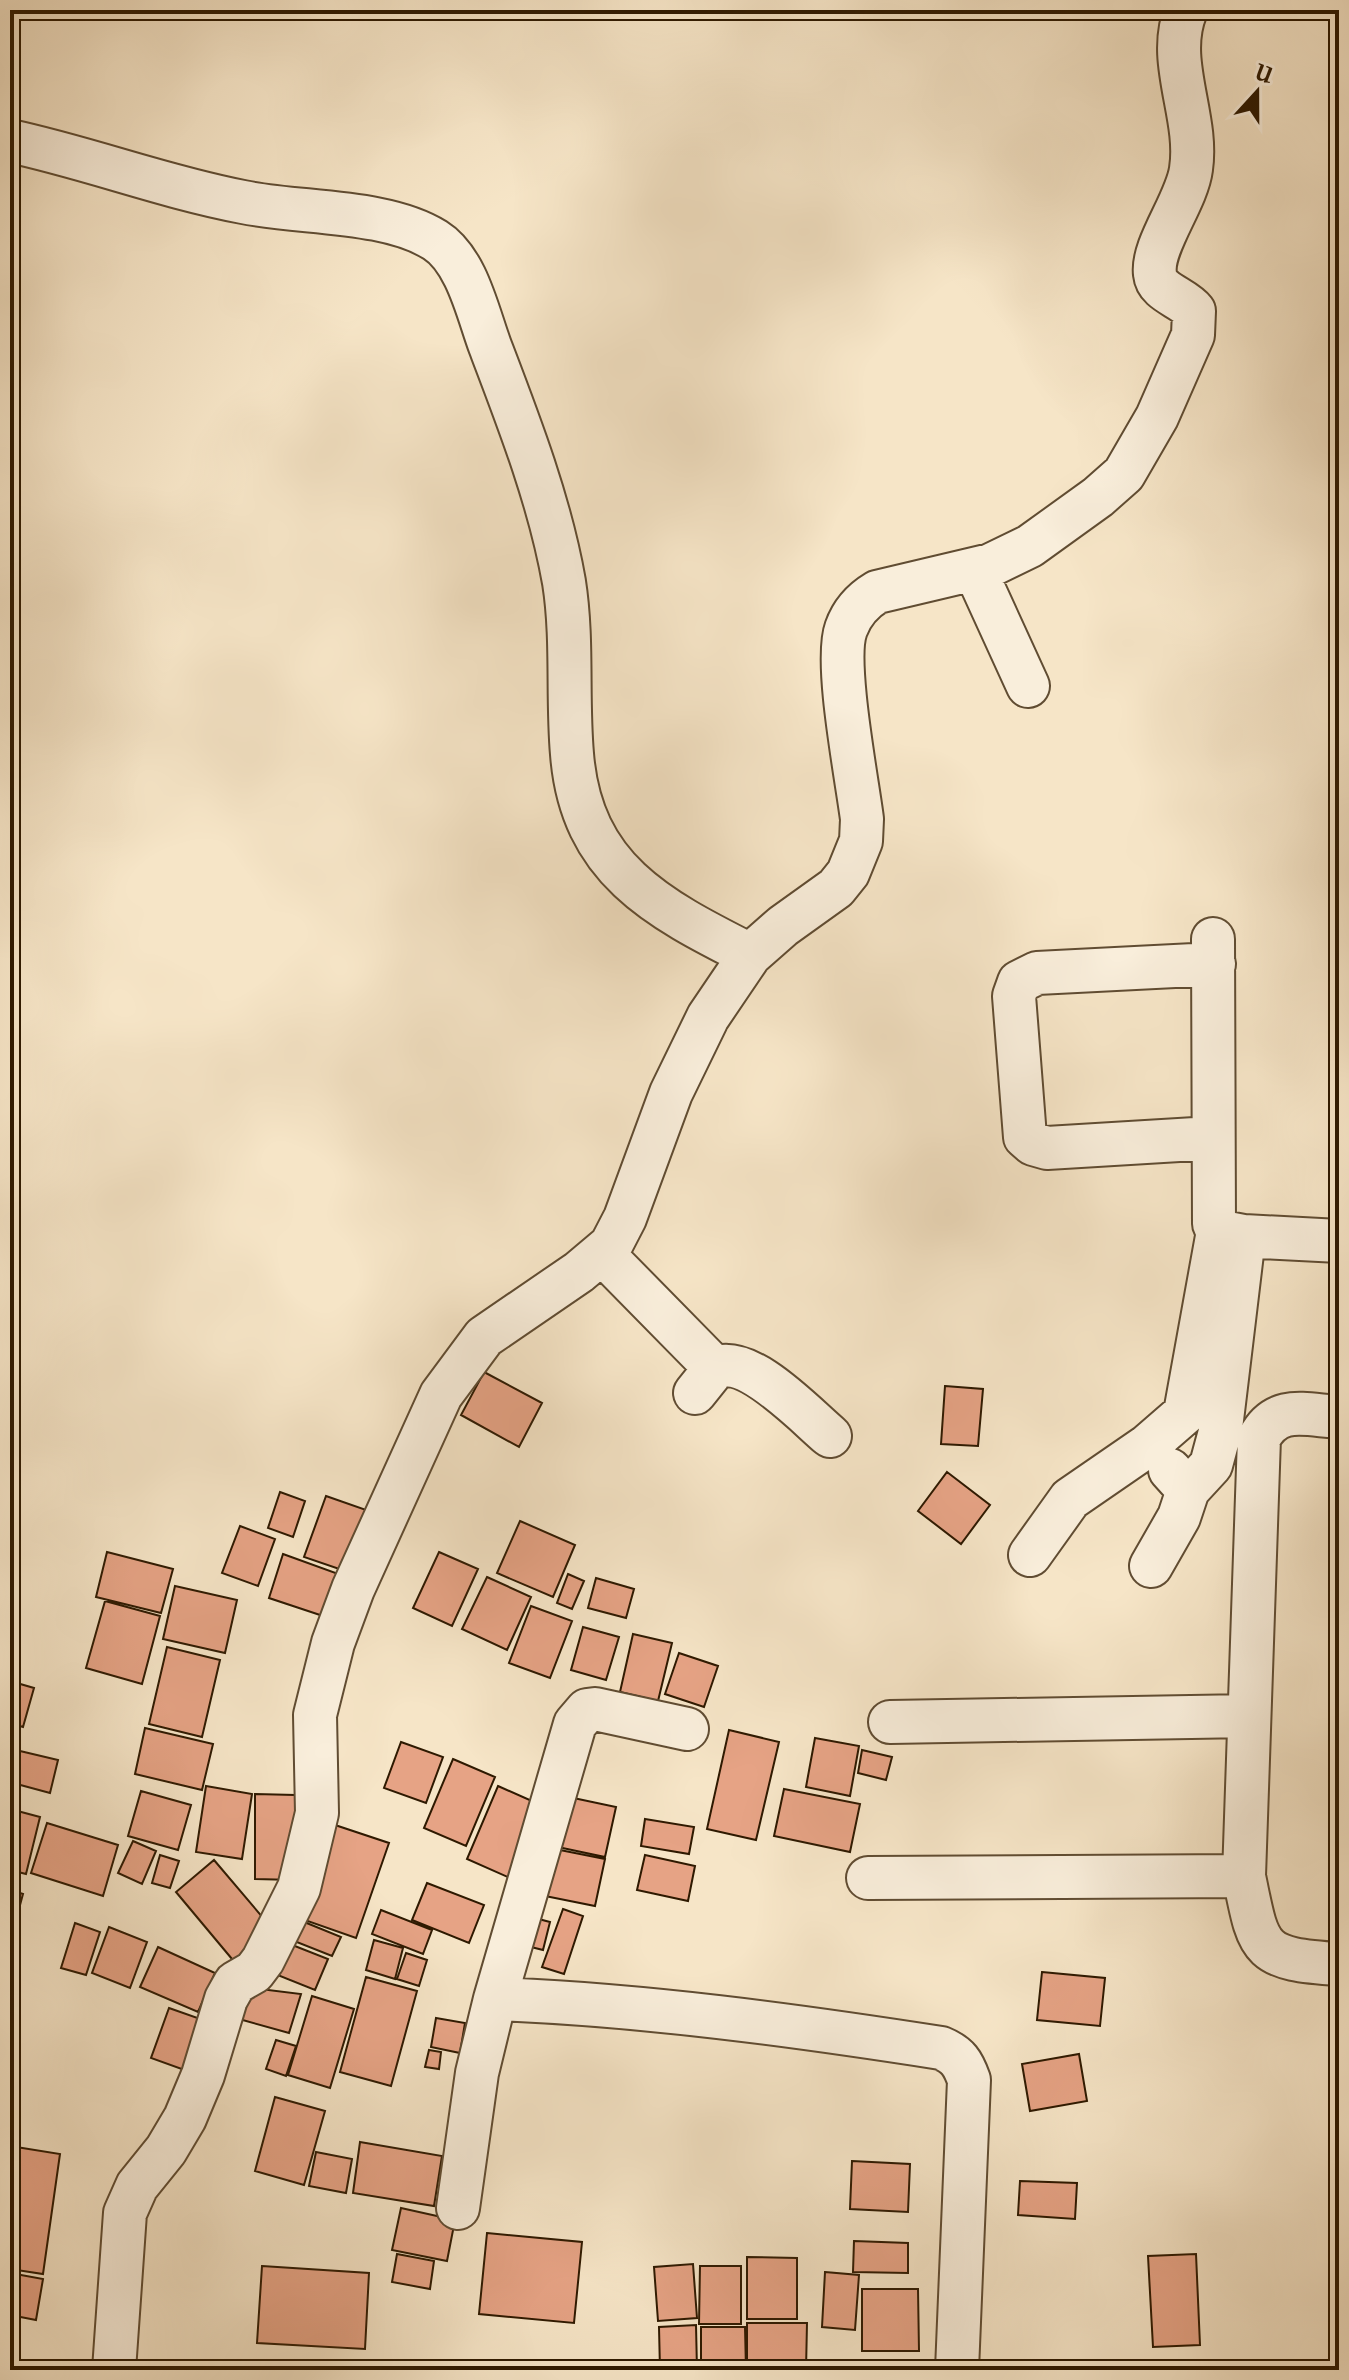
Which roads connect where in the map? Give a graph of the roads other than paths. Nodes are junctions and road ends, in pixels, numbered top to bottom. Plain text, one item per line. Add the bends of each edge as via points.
1 (1186, 10) edge
2 (10, 141) edge
3 (975, 570) junction
4 (1028, 686) dead end
5 (750, 955) junction
6 (1212, 1138) junction
7 (1231, 1233) junction
8 (1339, 1241) edge
9 (602, 1253) junction
10 (1339, 1417) edge
11 (830, 1436) dead end
12 (1147, 1446) junction
13 (1188, 1490) junction
14 (1030, 1555) dead end
15 (1151, 1566) dead end
16 (1249, 1716) junction
17 (890, 1722) dead end
18 (687, 1729) dead end
19 (1244, 1876) junction
20 (868, 1878) dead end
21 (1339, 1964) edge
22 (495, 1999) junction
23 (458, 2208) dead end
24 (114, 2370) edge
25 (957, 2370) edge

1 - 3 street via 1179,55 1191,122 1191,171 1154,268 1160,287 1194,311 1193,335 1157,417 1124,474 1051,533
2 - 5 street via 174,187 387,222 439,242 460,269 519,421 555,544 569,622 572,757 597,846 641,893
3 - 4 street
3 - 5 street via 877,592 853,614 845,632 843,667 861,841 836,888
5 - 9 street via 690,1051 625,1218
6 - 6 street via 1047,1148 1033,1144 1025,1137 1014,996 1019,982 1037,973 1214,951
6 - 7 street via 1212,1217
7 - 8 street
7 - 12 street via 1185,1413
7 - 13 street via 1221,1428 1211,1465
9 - 11 street via 705,1380 734,1364
9 - 24 street via 484,1337 463,1360 441,1395 353,1589 315,1715 317,1813 299,1888 263,1960 235,1983 226,1999 185,2118 137,2186 125,2213
10 - 16 street via 1279,1414 1259,1438
12 - 13 street
12 - 14 street via 1070,1499
13 - 15 street
16 - 17 street
16 - 19 street
18 - 22 street via 595,1709 575,1724
19 - 20 street
19 - 21 street via 1256,1936 1276,1954
22 - 23 street via 477,2073
22 - 25 street via 690,2013 955,2054 969,2080 970,2105

